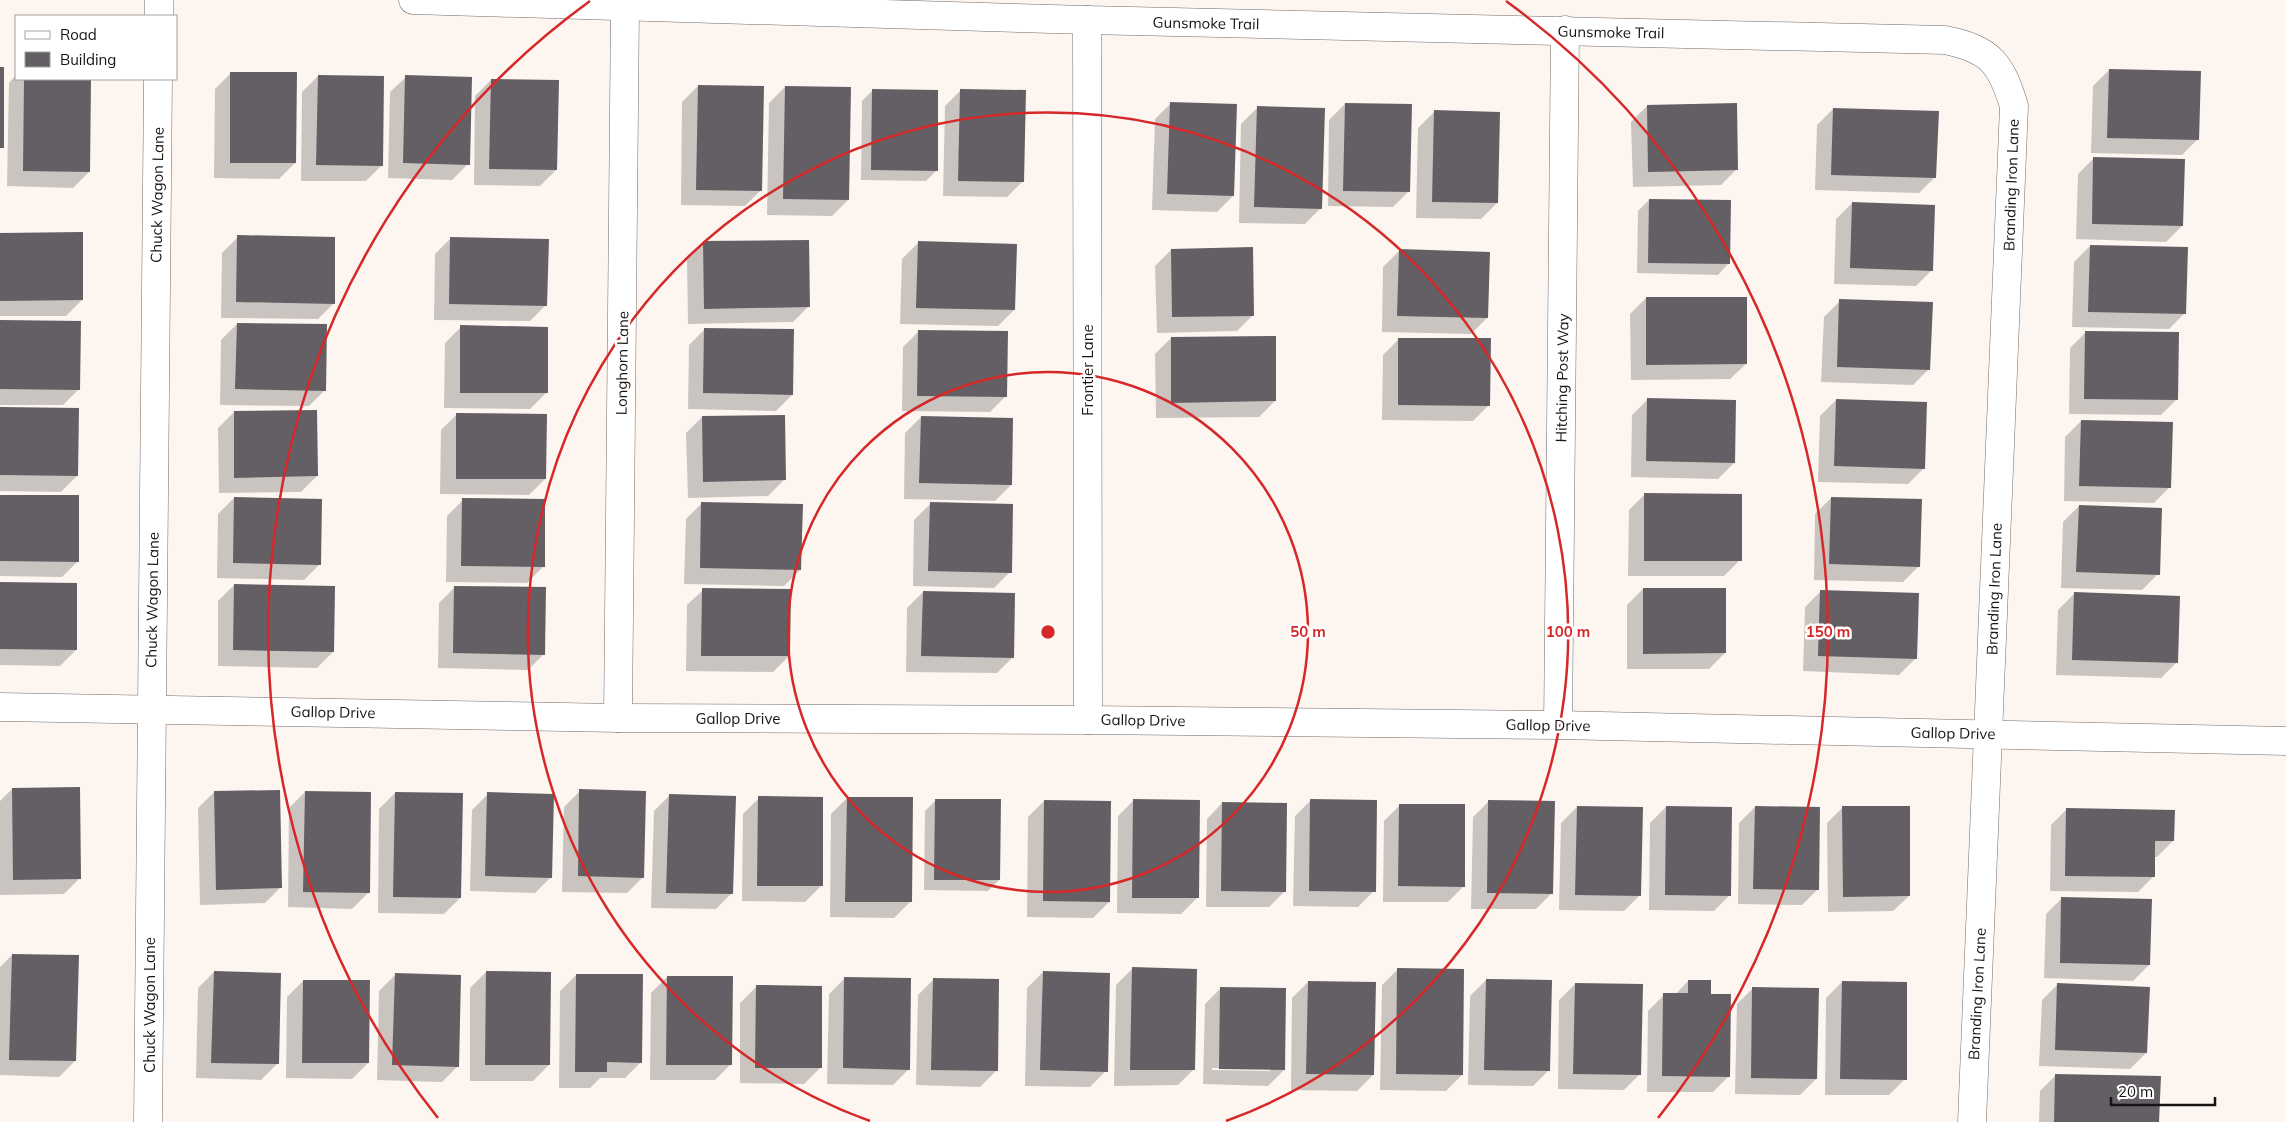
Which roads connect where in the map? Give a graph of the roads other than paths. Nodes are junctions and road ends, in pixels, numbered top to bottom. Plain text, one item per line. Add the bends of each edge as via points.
1 (159, 0) edge
2 (413, 0) edge
3 (625, 8) junction
4 (159, 15) edge
5 (1087, 20) junction
6 (1565, 30) junction
7 (1994, 61) joint
8 (158, 80) edge
9 (0, 707) edge
10 (151, 708) junction
11 (618, 718) junction
12 (1088, 720) junction
13 (1558, 725) junction
14 (1988, 734) junction
15 (2286, 741) edge
16 (148, 1122) edge
17 (1972, 1122) edge

1 - 4 street
2 - 3 street, Gunsmoke Trail
3 - 5 street, Gunsmoke Trail
3 - 11 street, Longhorn Lane
5 - 6 street, Gunsmoke Trail
5 - 12 street, Frontier Lane
6 - 7 street, Gunsmoke Trail via 1945,40 1969,45
6 - 13 street, Hitching Post Way
7 - 14 street, Branding Iron Lane via 2008,86 2014,106
8 - 10 street, Chuck Wagon Lane
9 - 10 street, Gallop Drive
10 - 11 street, Gallop Drive
10 - 16 street, Chuck Wagon Lane
11 - 12 street, Gallop Drive
12 - 13 street, Gallop Drive
13 - 14 street, Gallop Drive
14 - 15 street, Gallop Drive
14 - 17 street, Branding Iron Lane

